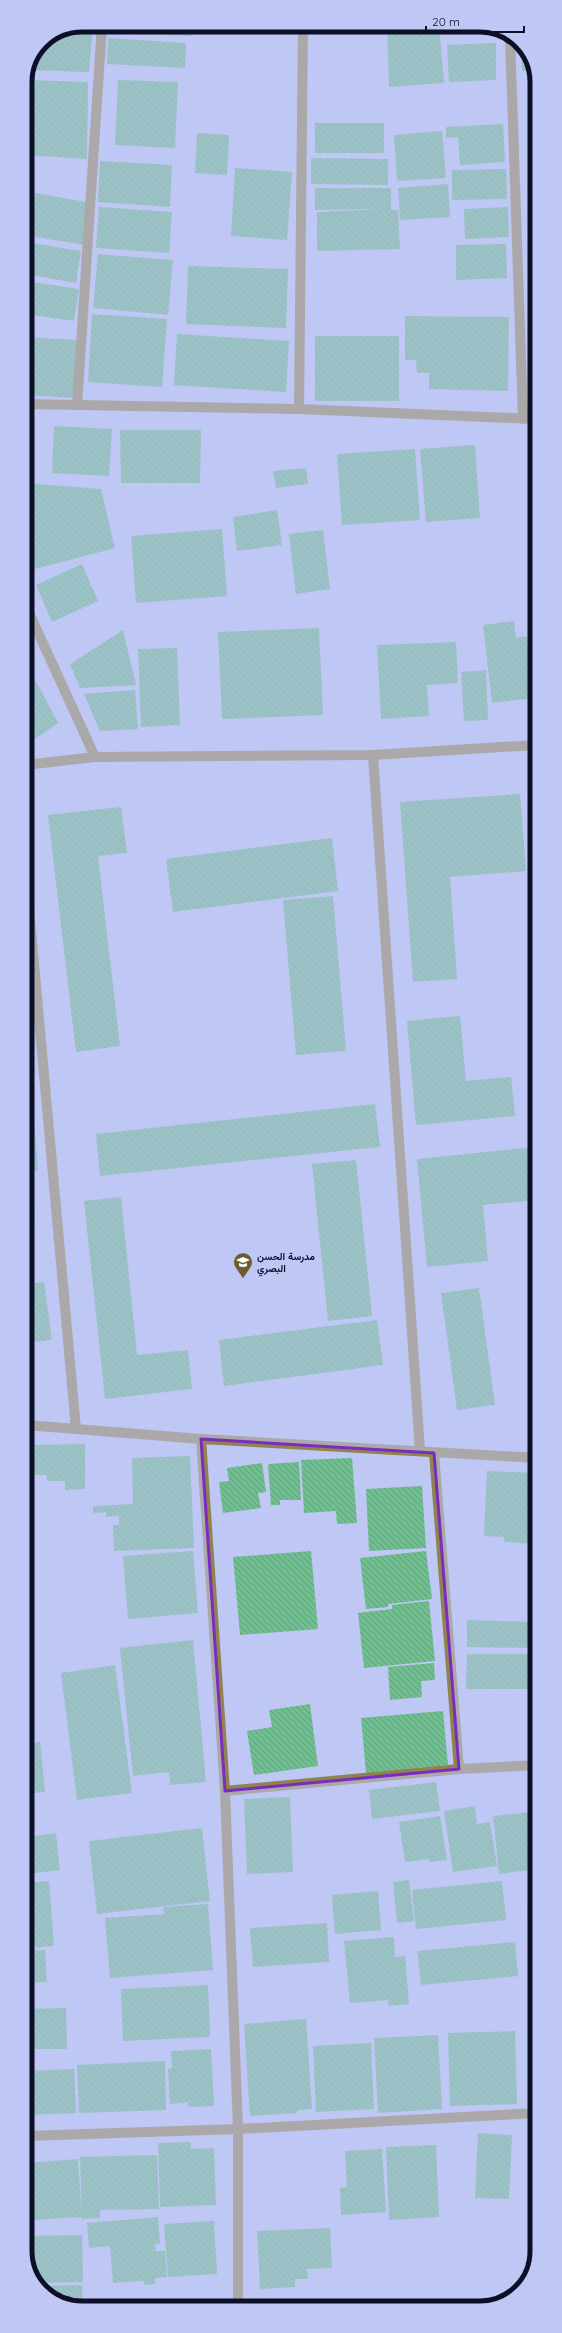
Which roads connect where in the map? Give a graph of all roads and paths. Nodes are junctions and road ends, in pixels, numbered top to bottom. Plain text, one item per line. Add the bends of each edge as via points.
1 (102, 32) edge
2 (303, 32) edge
3 (510, 42) edge
4 (32, 404) edge
5 (77, 405) junction
6 (299, 409) junction
7 (523, 419) junction
8 (530, 419) edge
9 (32, 619) edge
10 (530, 745) edge
11 (372, 755) junction
12 (95, 757) junction
13 (32, 763) edge
14 (32, 942) edge
15 (32, 1425) edge
16 (76, 1429) junction
17 (201, 1439) junction
18 (420, 1451) junction
19 (434, 1453) junction
20 (530, 1458) edge
21 (530, 1765) edge
22 (459, 1769) junction
23 (225, 1791) junction
24 (530, 2112) edge
25 (238, 2128) junction
26 (32, 2136) edge
27 (238, 2301) edge

1 - 5 street
2 - 6 street
3 - 7 street
4 - 5 street
5 - 6 street
6 - 7 street
7 - 8 street
9 - 12 street
10 - 11 street
11 - 12 street
11 - 18 street
12 - 13 street
14 - 16 street
15 - 16 street
16 - 17 street
17 - 18 street
17 - 23 street
18 - 19 street
19 - 20 street
19 - 22 street
21 - 22 street
22 - 23 street
23 - 25 street
24 - 25 street
25 - 26 street
25 - 27 street

